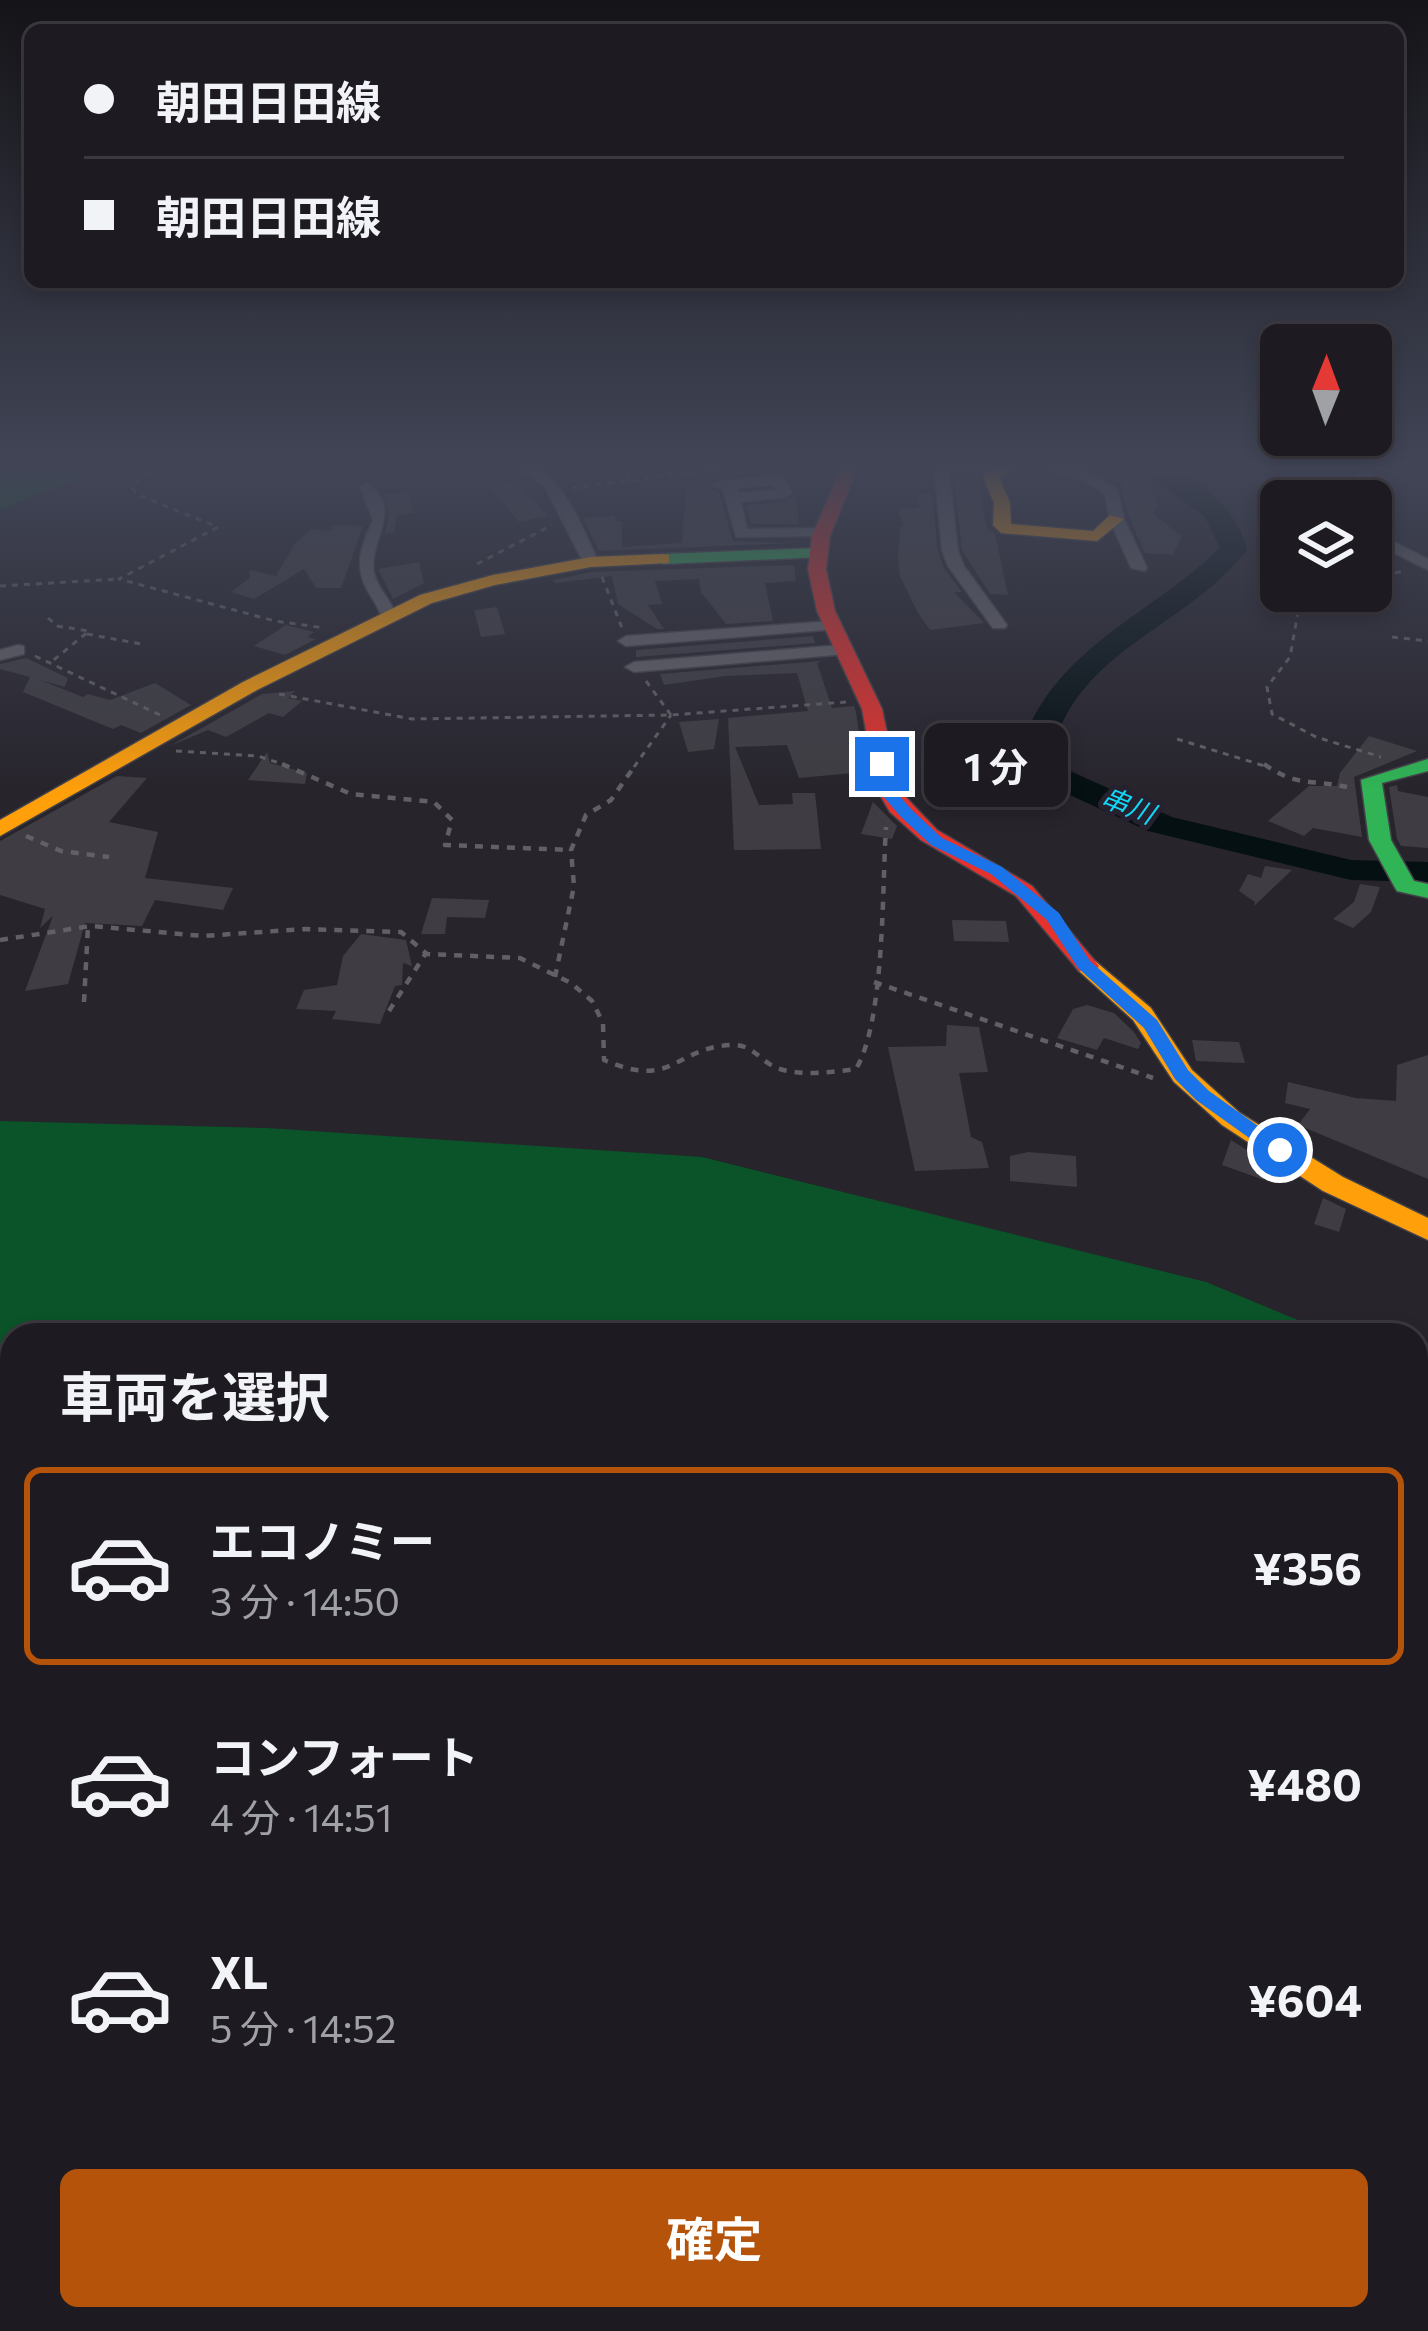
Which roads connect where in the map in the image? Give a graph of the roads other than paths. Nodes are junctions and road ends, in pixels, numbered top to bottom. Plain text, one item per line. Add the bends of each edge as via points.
1 (367, 573) edge
2 (536, 573) edge
3 (825, 573) edge
4 (964, 573) edge
5 (388, 617) junction
6 (999, 625) dead end
7 (836, 638) junction
8 (626, 641) dead end
9 (634, 667) dead end
10 (1418, 767) edge
11 (2, 828) edge
12 (1416, 889) edge
13 (1428, 1230) edge

1 - 5 street
2 - 5 street via 464,587
3 - 7 street
4 - 6 street
5 - 11 street
7 - 8 street
7 - 9 street
7 - 13 street via 868,700 889,794 937,841 996,870 1053,916 1084,964 1150,1024 1202,1096 1364,1202
10 - 12 street via 1370,780 1380,840

